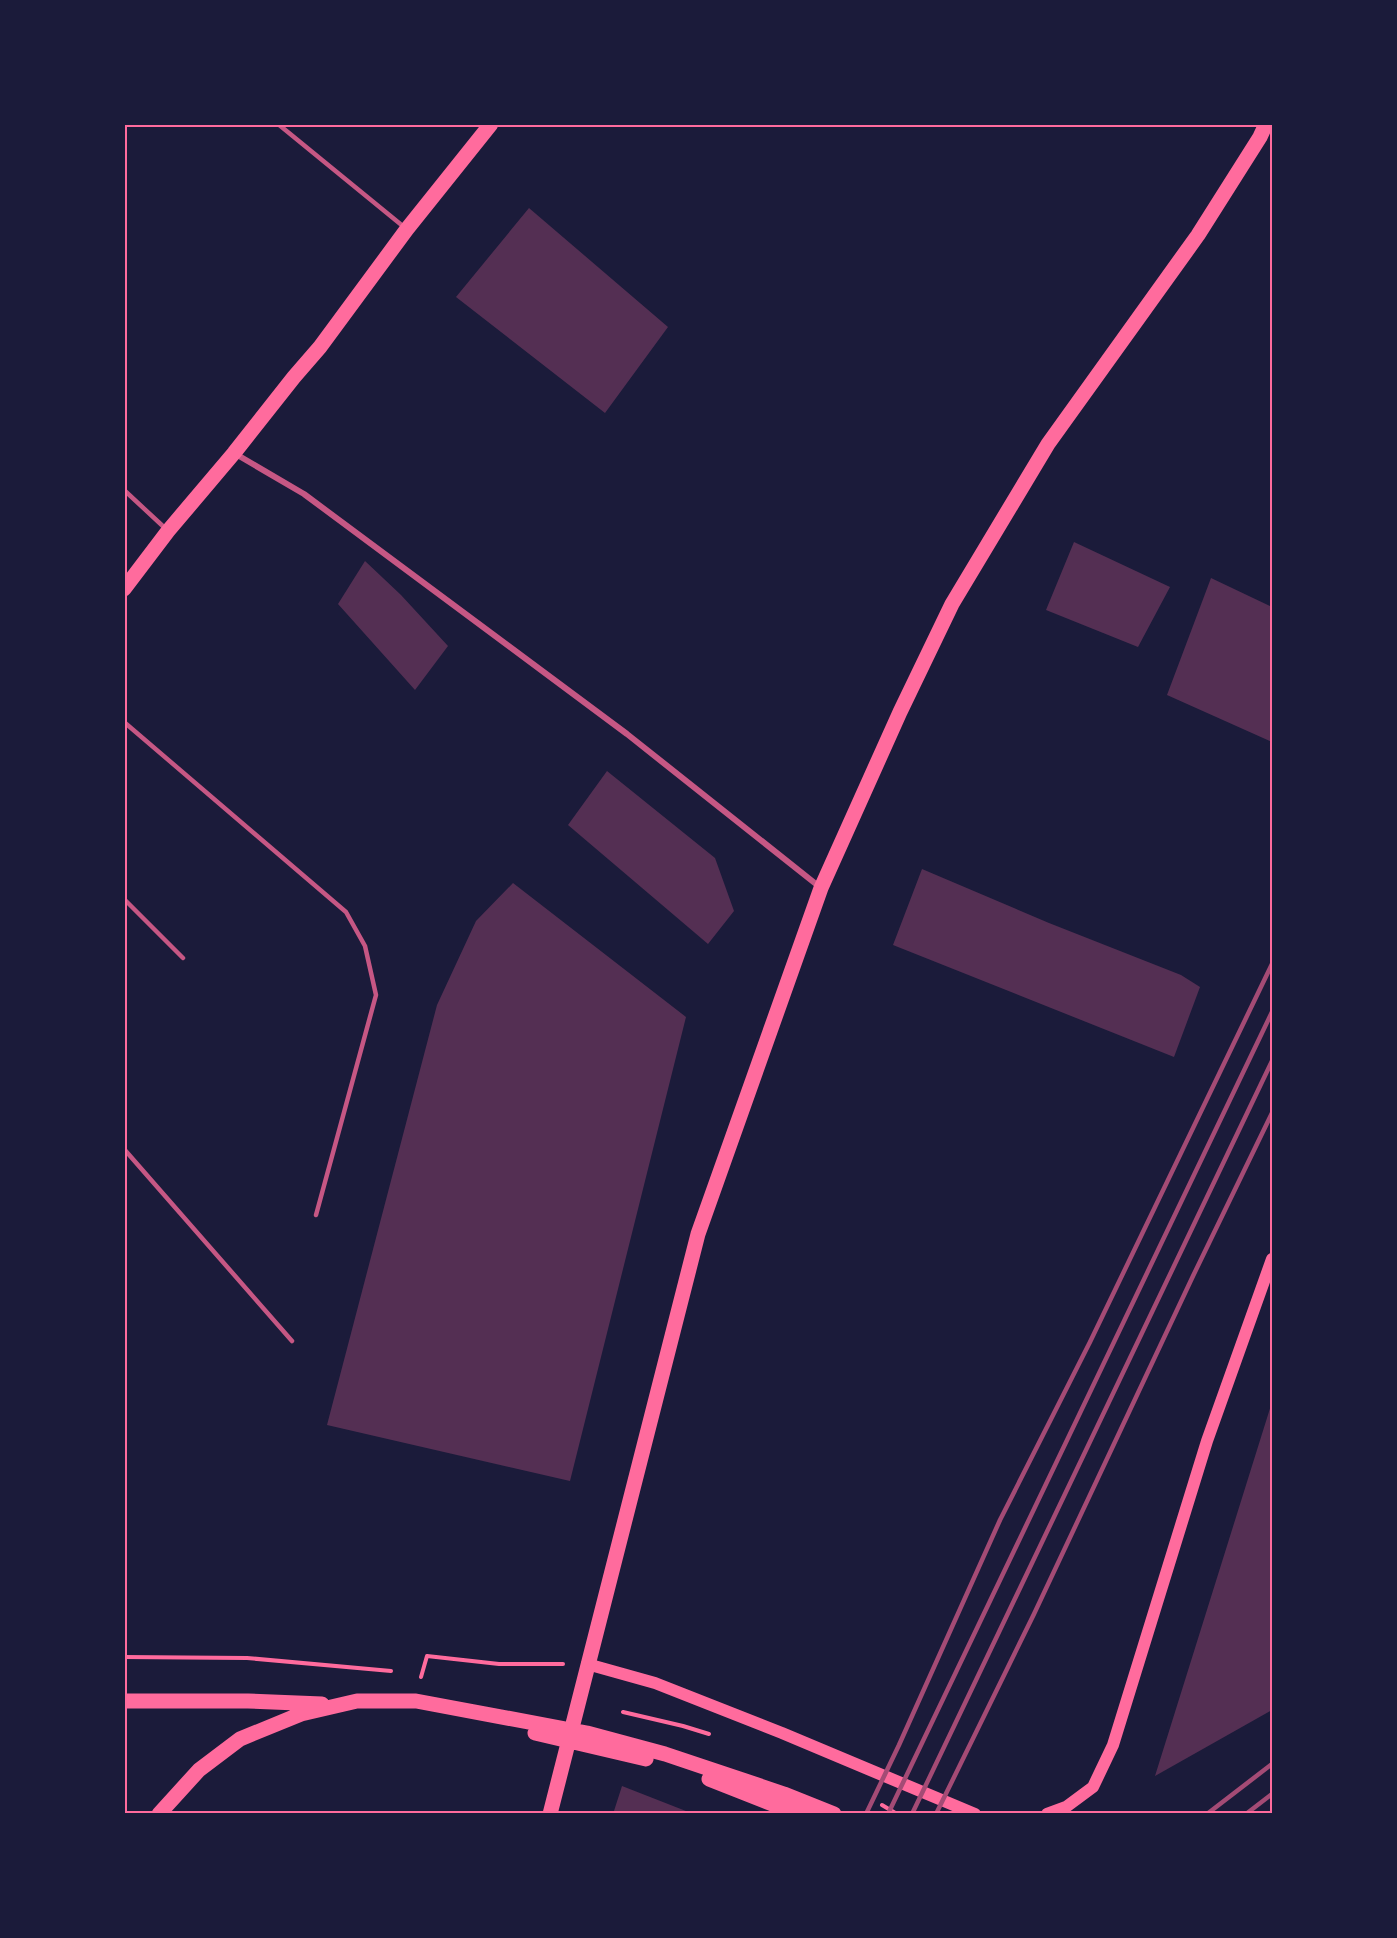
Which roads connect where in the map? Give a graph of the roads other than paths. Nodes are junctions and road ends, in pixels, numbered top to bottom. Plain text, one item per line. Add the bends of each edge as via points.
1 (278, 124) edge
2 (491, 124) edge
3 (1266, 124) edge
4 (407, 229) junction
5 (234, 453) junction
6 (124, 490) edge
7 (168, 531) junction
8 (124, 589) edge
9 (124, 722) edge
10 (821, 888) junction
11 (124, 899) edge
12 (183, 958) dead end
13 (124, 1149) edge
14 (316, 1215) dead end
15 (1272, 1259) edge
16 (292, 1341) dead end
17 (587, 1664) junction
18 (124, 1701) edge
19 (159, 1814) edge
20 (550, 1814) edge
21 (798, 1814) edge
22 (834, 1814) edge
23 (975, 1814) edge
24 (1047, 1814) edge

1 - 4 lane
2 - 4 main road
3 - 10 main road via 1198,235 1048,444 952,604
4 - 5 main road via 320,347
5 - 7 main road
5 - 10 street via 304,494 627,734
6 - 7 lane
7 - 8 main road
9 - 14 lane via 346,912 365,946 376,995
10 - 17 main road via 698,1234
11 - 12 lane
13 - 16 lane
15 - 24 main road via 1207,1442 1113,1745 1093,1787 1066,1807
17 - 20 main road
17 - 23 main road via 655,1683
18 - 21 main road via 399,1706 676,1766
19 - 22 main road via 199,1770 240,1739 301,1714 357,1701 416,1701 587,1733 665,1754

